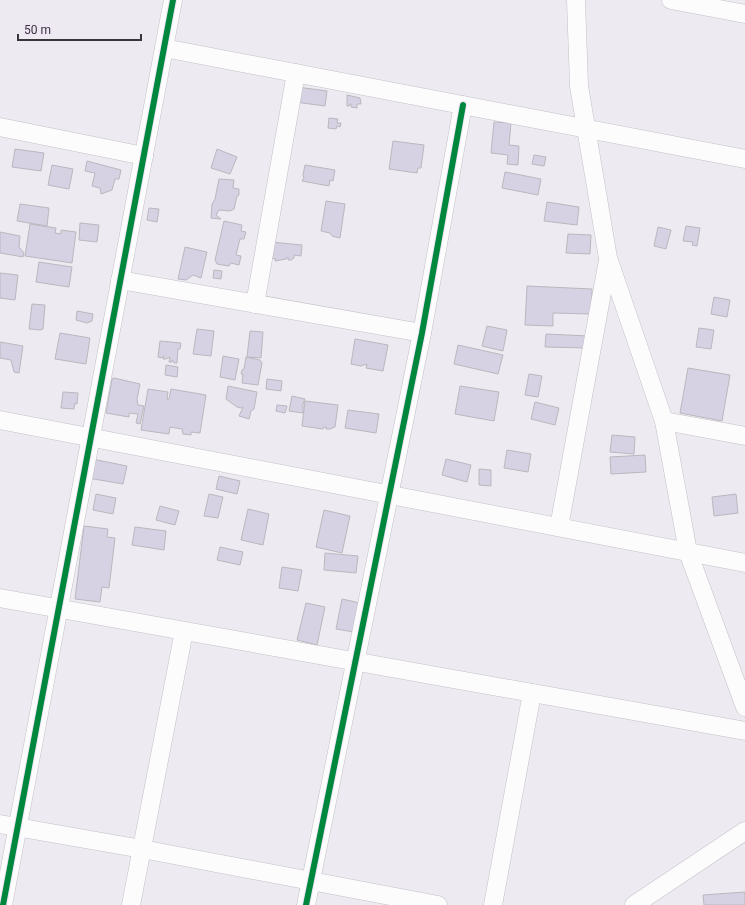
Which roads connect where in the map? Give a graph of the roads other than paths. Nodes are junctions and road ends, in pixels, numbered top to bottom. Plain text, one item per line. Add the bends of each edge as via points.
1 (173, 0) edge
2 (576, 0) edge
3 (671, 0) edge
4 (745, 14) edge
5 (164, 48) junction
6 (296, 73) junction
7 (463, 105) junction
8 (0, 127) edge
9 (587, 129) junction
10 (144, 156) junction
11 (745, 159) edge
12 (608, 258) junction
13 (120, 280) junction
14 (255, 304) junction
15 (422, 333) junction
16 (0, 420) edge
17 (664, 421) junction
18 (745, 436) edge
19 (91, 438) junction
20 (389, 494) junction
21 (559, 527) junction
22 (688, 552) junction
23 (745, 563) edge
24 (0, 598) edge
25 (59, 609) junction
26 (184, 631) junction
27 (355, 661) junction
28 (532, 693) junction
29 (745, 707) edge
30 (745, 731) edge
31 (0, 824) edge
32 (18, 828) junction
33 (745, 831) edge
34 (142, 849) junction
35 (310, 882) junction
36 (3, 905) edge
37 (131, 905) edge
38 (306, 905) edge
39 (438, 905) edge
40 (493, 905) edge
41 (634, 905) edge

1 - 5 street
2 - 9 street via 579,86
3 - 4 street
5 - 6 street
5 - 10 street
6 - 7 street
6 - 14 street
7 - 9 street
7 - 15 street
8 - 10 street
9 - 11 street
9 - 12 street
10 - 13 street
12 - 17 street
12 - 21 street
13 - 14 street
13 - 19 street
14 - 15 street
15 - 20 street
16 - 19 street
17 - 18 street
17 - 22 street
19 - 20 street
19 - 25 street
20 - 21 street
20 - 27 street
21 - 22 street
22 - 23 street
22 - 29 street
24 - 25 street
25 - 26 street
25 - 32 street
26 - 27 street
26 - 34 street
27 - 28 street
27 - 35 street
28 - 30 street
28 - 40 street
31 - 32 street
32 - 34 street
32 - 36 street
33 - 41 street
34 - 35 street
34 - 37 street
35 - 38 street
35 - 39 street

